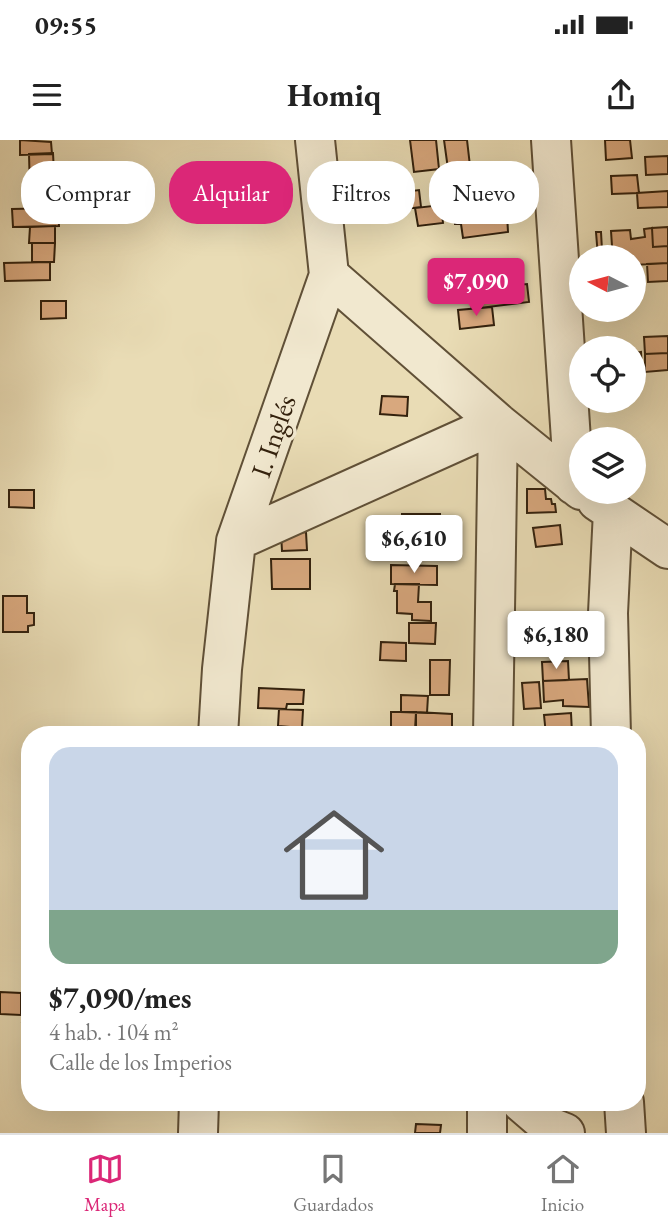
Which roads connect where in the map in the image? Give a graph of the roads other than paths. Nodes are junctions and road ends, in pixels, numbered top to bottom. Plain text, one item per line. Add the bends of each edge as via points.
1 (315, 140) edge
2 (551, 140) edge
3 (329, 275) junction
4 (498, 424) junction
5 (581, 427) edge
6 (569, 480) edge
7 (590, 504) edge
8 (601, 504) edge
9 (236, 541) junction
10 (668, 549) edge
11 (219, 726) edge
12 (493, 726) edge
13 (611, 726) edge
14 (199, 1111) edge
15 (487, 1111) edge
16 (531, 1111) edge
17 (625, 1111) edge
18 (198, 1133) edge
19 (487, 1133) edge
20 (565, 1133) edge
21 (626, 1133) edge

1 - 3 street, I. Inglés
2 - 5 street
3 - 4 street
3 - 9 street, I. Inglés
4 - 6 street
4 - 9 street
4 - 12 street
7 - 13 street via 608,613
8 - 10 street
9 - 11 street, I. Inglés
14 - 18 street
15 - 19 street
16 - 20 street
17 - 21 street

